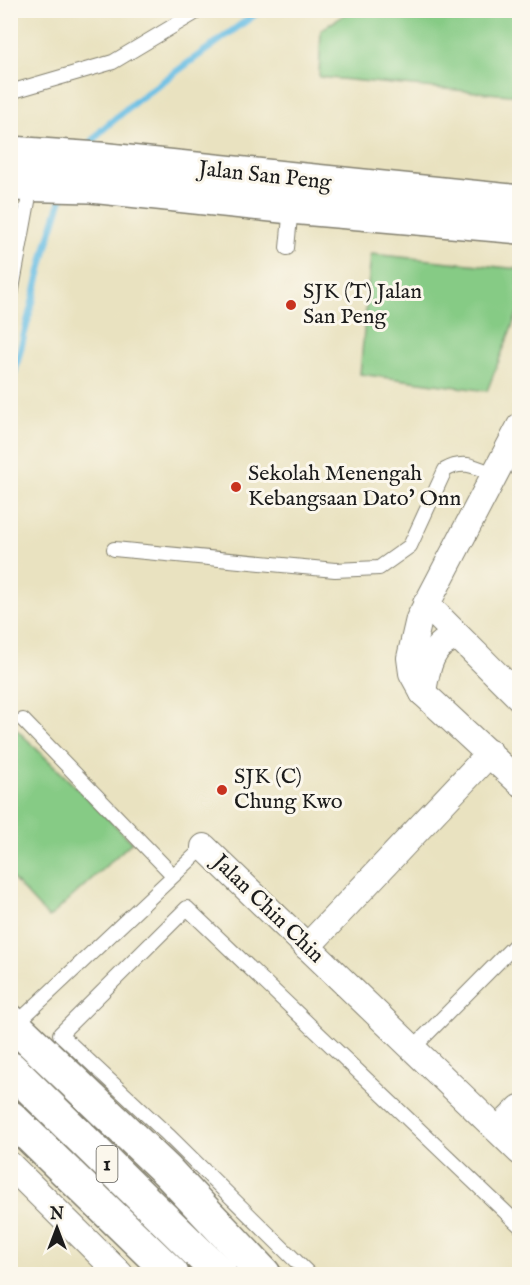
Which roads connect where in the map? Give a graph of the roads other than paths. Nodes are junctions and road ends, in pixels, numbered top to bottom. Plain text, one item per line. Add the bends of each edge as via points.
1 (194, 12) edge
2 (10, 92) edge
3 (10, 153) edge
4 (95, 172) junction
5 (37, 176) edge
6 (519, 202) edge
7 (291, 207) junction
8 (519, 226) edge
9 (287, 248) dead end
10 (10, 300) edge
11 (519, 426) edge
12 (495, 475) junction
13 (114, 549) dead end
14 (426, 604) junction
15 (458, 638) junction
16 (423, 693) junction
17 (519, 698) edge
18 (23, 720) dead end
19 (490, 753) junction
20 (519, 783) edge
21 (204, 847) joint
22 (173, 875) junction
23 (519, 940) edge
24 (307, 947) junction
25 (13, 1023) edge
26 (413, 1048) junction
27 (10, 1068) edge
28 (519, 1108) edge
29 (10, 1118) edge
30 (498, 1130) junction
31 (168, 1135) junction
32 (519, 1152) edge
33 (10, 1165) edge
34 (167, 1171) junction
35 (519, 1226) edge
36 (270, 1236) junction
37 (223, 1264) edge
38 (120, 1275) edge
39 (172, 1275) edge
40 (264, 1275) edge
41 (309, 1275) edge

1 - 2 lane via 113,62
3 - 5 main road, Jalan San Peng
4 - 5 main road, Jalan San Peng
4 - 6 main road, Jalan San Peng
4 - 7 main road, Jalan San Peng
5 - 10 lane
7 - 8 main road, Jalan San Peng
7 - 9 lane
11 - 12 street
12 - 13 lane via 469,464 445,470 410,546 380,568 335,570
12 - 14 street
14 - 15 street
14 - 16 street via 410,658 412,673
15 - 16 street via 441,644 433,655
15 - 17 street
16 - 19 street
18 - 22 lane
19 - 20 street
19 - 24 street
21 - 22 lane, Jalan Chin Chin
21 - 24 street, Jalan Chin Chin
22 - 25 lane, Jalan Chin Chin
23 - 26 lane
24 - 26 street, Jalan Chin Chin
25 - 34 main road
26 - 30 street, Jalan Chin Chin
27 - 37 main road, 1
28 - 30 street
29 - 39 main road, 1
30 - 32 street, Jalan Chin Chin
31 - 34 lane via 163,1156
31 - 35 lane via 60,1034 188,908
31 - 36 lane
33 - 38 street
34 - 37 main road
36 - 37 lane
36 - 41 lane
37 - 40 main road

